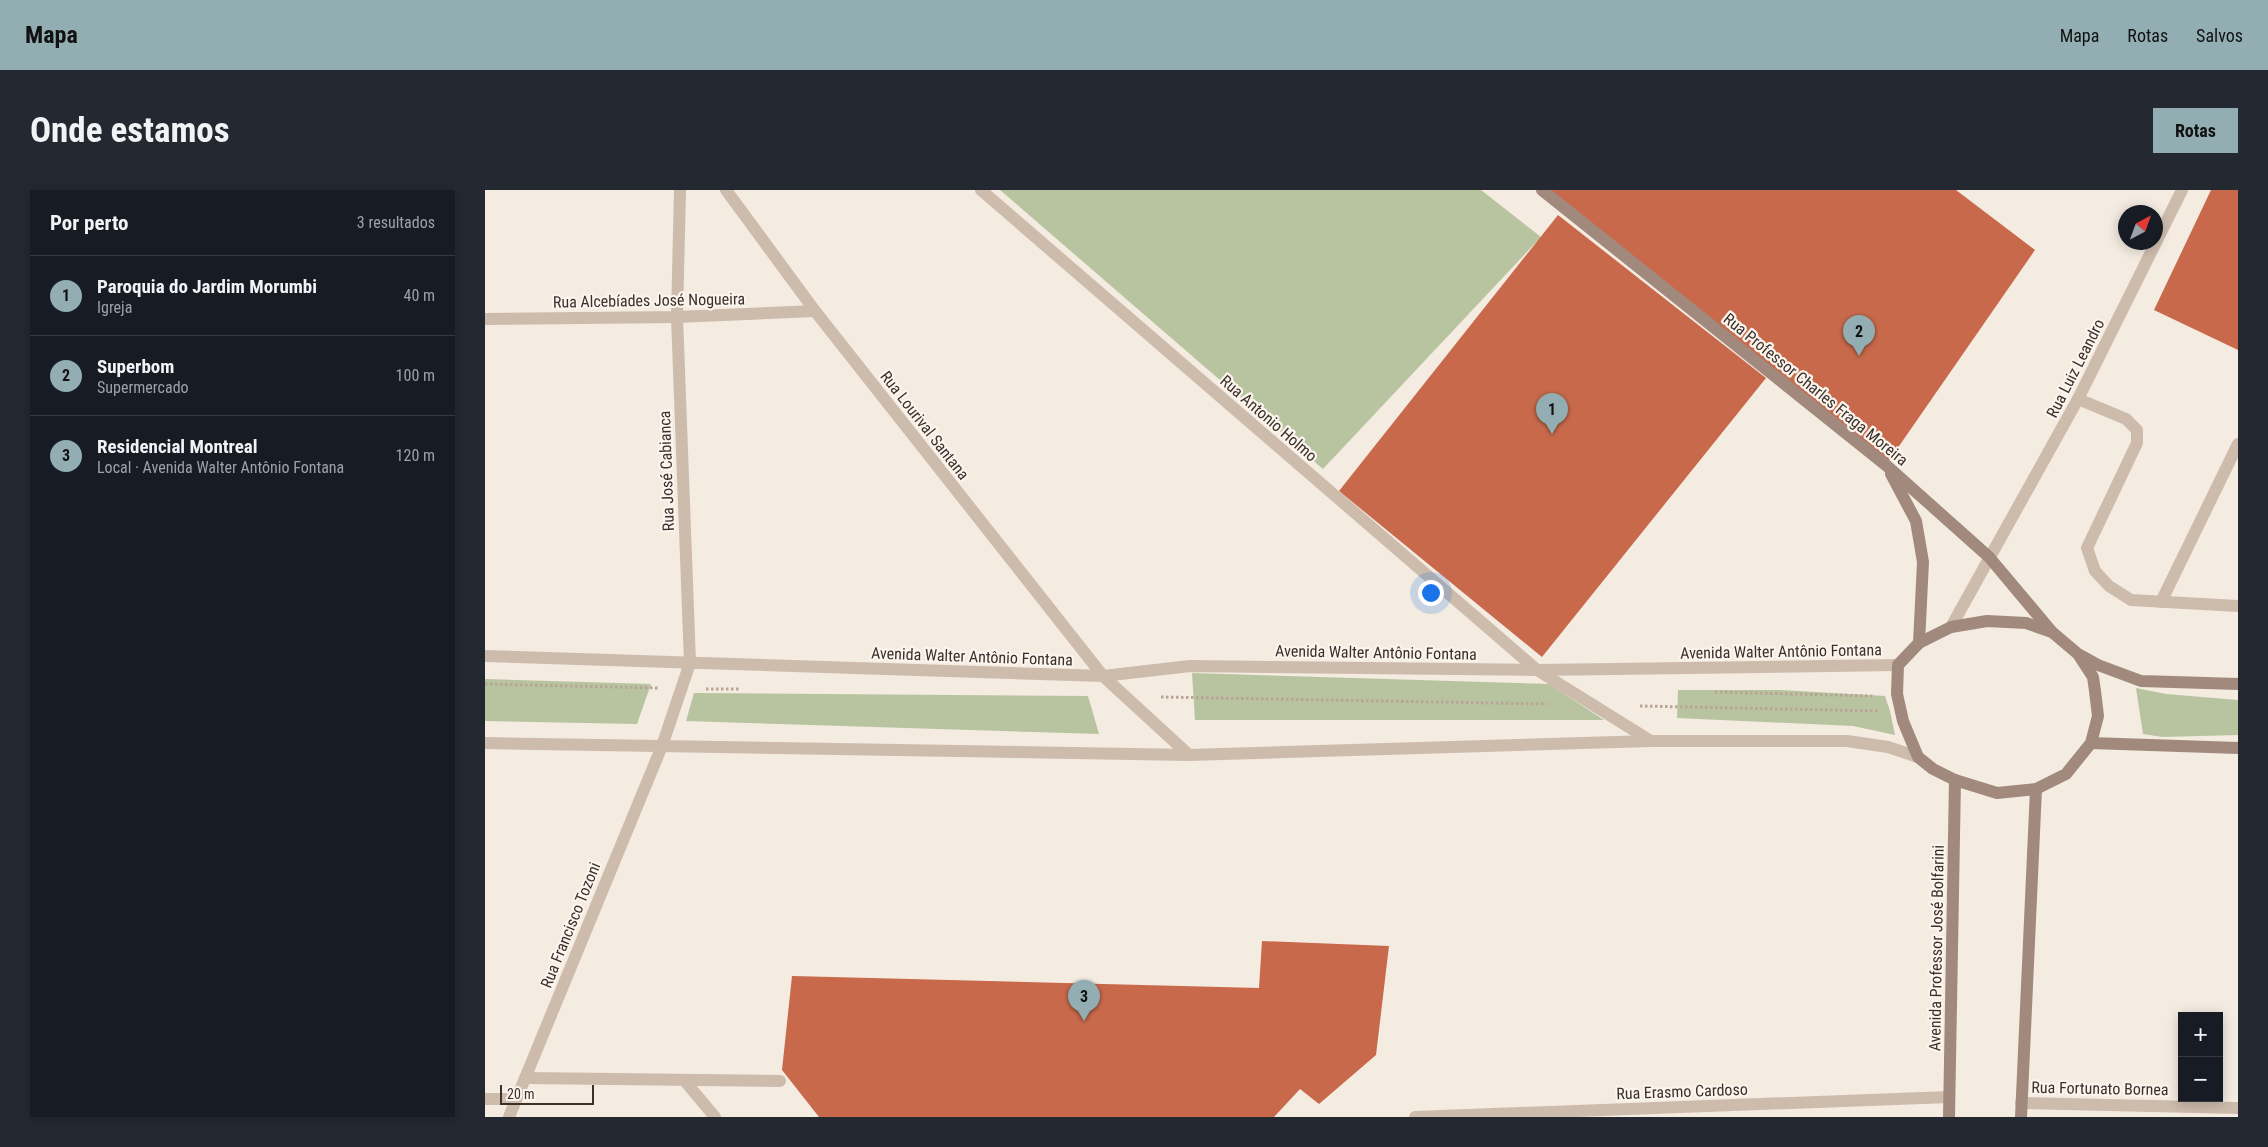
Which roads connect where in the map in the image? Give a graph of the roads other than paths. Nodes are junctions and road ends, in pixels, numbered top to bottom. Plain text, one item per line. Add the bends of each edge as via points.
1 (680, 190) edge
2 (726, 190) edge
3 (981, 190) edge
4 (1542, 190) edge
5 (2182, 190) edge
6 (815, 311) junction
7 (677, 317) junction
8 (485, 319) edge
9 (2078, 399) junction
10 (2238, 444) edge
11 (1887, 466) junction
12 (1989, 557) junction
13 (2161, 602) junction
14 (2238, 606) edge
15 (1951, 627) junction
16 (2052, 632) junction
17 (1919, 643) junction
18 (2078, 654) junction
19 (485, 656) edge
20 (690, 663) junction
21 (1898, 666) junction
22 (1537, 670) junction
23 (1103, 676) junction
24 (2238, 684) edge
25 (1651, 740) junction
26 (485, 743) edge
27 (2091, 743) junction
28 (662, 746) junction
29 (2238, 748) edge
30 (1189, 754) junction
31 (1918, 757) junction
32 (1955, 780) junction
33 (2035, 789) junction
34 (525, 1078) junction
35 (684, 1080) junction
36 (780, 1081) dead end
37 (1949, 1097) junction
38 (485, 1099) edge
39 (516, 1100) junction
40 (2021, 1103) junction
41 (2238, 1108) edge
42 (509, 1117) edge
43 (715, 1117) edge
44 (1415, 1117) edge
45 (1949, 1117) edge
46 (2021, 1117) edge

1 - 7 street, Rua José Cabianca
2 - 6 street, Rua Lourival Santana
3 - 22 street, Rua Antonio Holmo
4 - 11 main road, Rua Professor Charles Fraga Moreira
5 - 9 street, Rua Luiz Leandro
6 - 7 street, Rua Alcebíades José Nogueira
6 - 23 street, Rua Lourival Santana
7 - 8 street, Rua Alcebíades José Nogueira
7 - 20 street, Rua José Cabianca
9 - 12 street, Rua Luiz Leandro
9 - 13 street via 2126,419 2137,430 2137,443 2087,548 2095,571 2109,586 2131,600
10 - 13 street
11 - 12 main road, Rua Professor Charles Fraga Moreira
11 - 17 main road via 1917,520 1923,562
12 - 15 street, Rua Luiz Leandro
12 - 16 main road, Rua Professor Charles Fraga Moreira
13 - 14 street
15 - 16 main road, Avenida Walter Antônio Fontana via 1987,621 2026,623
15 - 17 main road, Avenida Walter Antônio Fontana
16 - 18 main road, Avenida Walter Antônio Fontana
17 - 21 main road, Avenida Walter Antônio Fontana
18 - 24 main road, Avenida Walter Antônio Fontana via 2141,681
18 - 27 main road via 2093,677 2098,716
19 - 20 street, Avenida Walter Antônio Fontana
20 - 23 street, Avenida Walter Antônio Fontana
20 - 28 street, Rua José Cabianca
21 - 22 street, Avenida Walter Antônio Fontana
21 - 31 main road via 1897,694 1903,721
22 - 23 street, Avenida Walter Antônio Fontana via 1190,666
22 - 25 street, Rua Antonio Holmo
23 - 30 street, Rua Lourival Santana
25 - 30 street
25 - 31 street via 1847,741 1888,747
26 - 28 street
27 - 29 main road
27 - 33 main road via 2066,774
28 - 30 street
28 - 34 street, Rua Francisco Tozoni
31 - 32 main road
32 - 33 main road via 1997,793
32 - 37 main road, Avenida Professor José Bolfarini
33 - 40 main road
34 - 35 street
34 - 39 street, Rua Francisco Tozoni
35 - 36 street
35 - 43 street
37 - 44 street, Rua Erasmo Cardoso
37 - 45 main road, Avenida Professor José Bolfarini
38 - 39 street
39 - 42 street, Rua Francisco Tozoni
40 - 41 street, Rua Fortunato Bornea
40 - 46 main road

